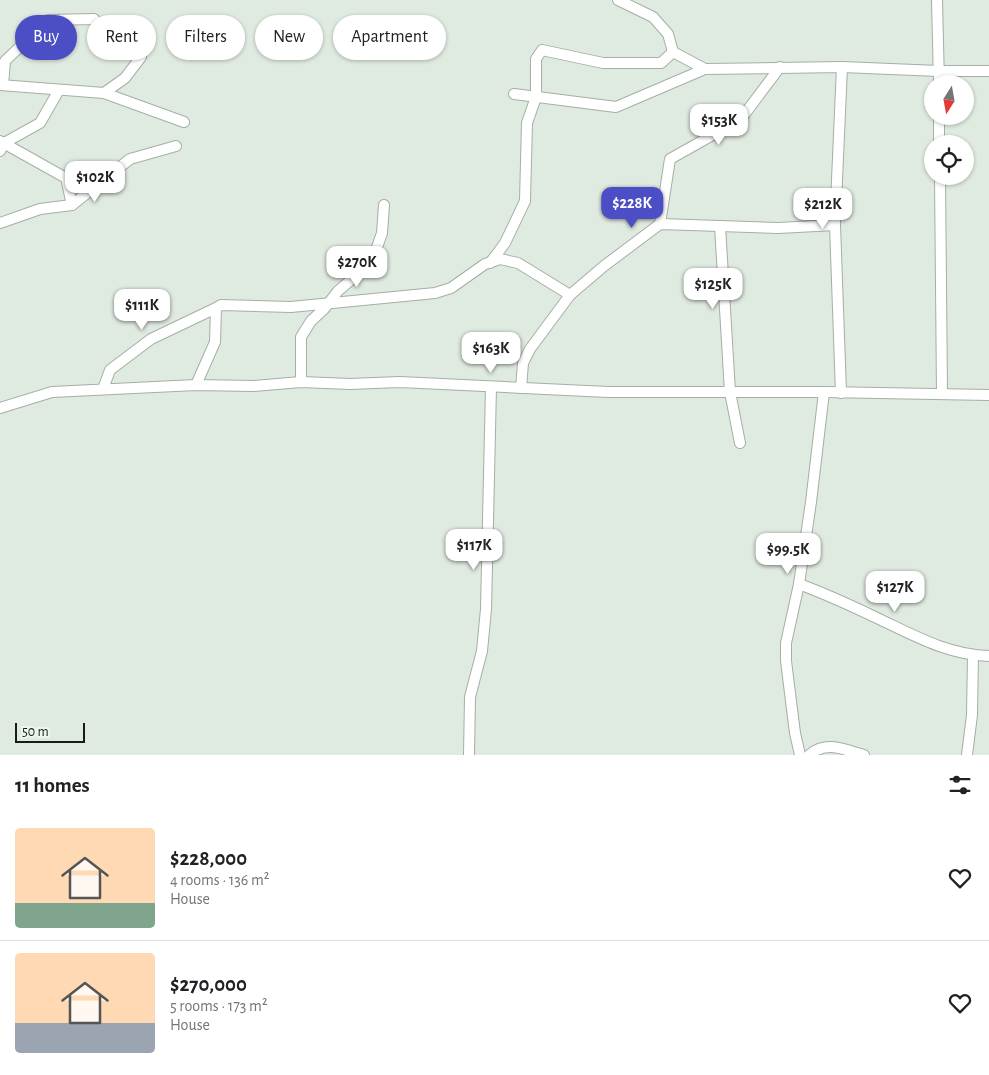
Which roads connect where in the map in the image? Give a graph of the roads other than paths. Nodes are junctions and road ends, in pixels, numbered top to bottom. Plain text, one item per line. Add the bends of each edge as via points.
1 (618, 0) edge
2 (937, 0) edge
3 (87, 19) edge
4 (673, 52) junction
5 (139, 60) edge
6 (780, 67) junction
7 (842, 67) junction
8 (705, 69) junction
9 (989, 70) edge
10 (939, 71) junction
11 (939, 75) edge
12 (2, 85) edge
13 (59, 90) junction
14 (104, 93) junction
15 (514, 94) dead end
16 (536, 97) junction
17 (184, 122) dead end
18 (1, 145) edge
19 (176, 146) dead end
20 (940, 185) edge
21 (72, 205) junction
22 (384, 205) dead end
23 (0, 223) edge
24 (660, 224) junction
25 (835, 225) junction
26 (720, 226) junction
27 (490, 263) junction
28 (570, 295) junction
29 (328, 303) junction
30 (216, 308) junction
31 (301, 382) junction
32 (196, 385) junction
33 (491, 387) junction
34 (521, 388) junction
35 (103, 389) junction
36 (730, 392) junction
37 (824, 392) junction
38 (841, 393) junction
39 (942, 394) junction
40 (989, 395) edge
41 (0, 408) edge
42 (740, 443) dead end
43 (799, 584) junction
44 (973, 656) junction
45 (989, 656) edge
46 (469, 755) edge
47 (800, 755) edge
48 (809, 755) edge
49 (864, 755) edge
50 (967, 755) edge

1 - 4 street via 653,17 668,34
2 - 10 street
3 - 12 street via 48,20 5,61
4 - 8 street
4 - 16 street via 661,62 603,63 542,50 536,59
5 - 14 street via 125,78
6 - 7 street
6 - 8 street
6 - 24 street via 741,119 670,159
7 - 10 street
7 - 25 street
8 - 16 street via 616,108
9 - 10 street
10 - 11 street
12 - 13 street
13 - 14 street
13 - 18 street via 40,122
14 - 17 street
15 - 16 street
16 - 27 street via 527,123 524,201 505,243
18 - 21 street via 66,178
19 - 21 street via 130,159
20 - 39 street
21 - 23 street via 40,208
22 - 29 street via 382,233 375,252 365,268
24 - 26 street
24 - 28 street
25 - 26 street via 778,228
25 - 38 street
26 - 36 street
27 - 28 street via 500,260 518,263
27 - 29 street via 451,288
28 - 34 street via 530,349 523,363
29 - 30 street via 290,307 221,305
29 - 31 street via 301,338
30 - 32 street via 216,342
30 - 35 street via 151,340 110,370
31 - 32 street via 252,386
31 - 33 street via 400,382
32 - 35 street
33 - 34 street
33 - 46 street via 486,609 482,651 470,697
34 - 36 street
35 - 41 street via 52,392
36 - 37 street
36 - 42 street
37 - 38 street
37 - 43 street
38 - 39 street
39 - 40 street
43 - 44 street via 925,642
43 - 47 street via 786,644 786,661
44 - 45 street
44 - 50 street via 972,714
48 - 49 street via 828,746

